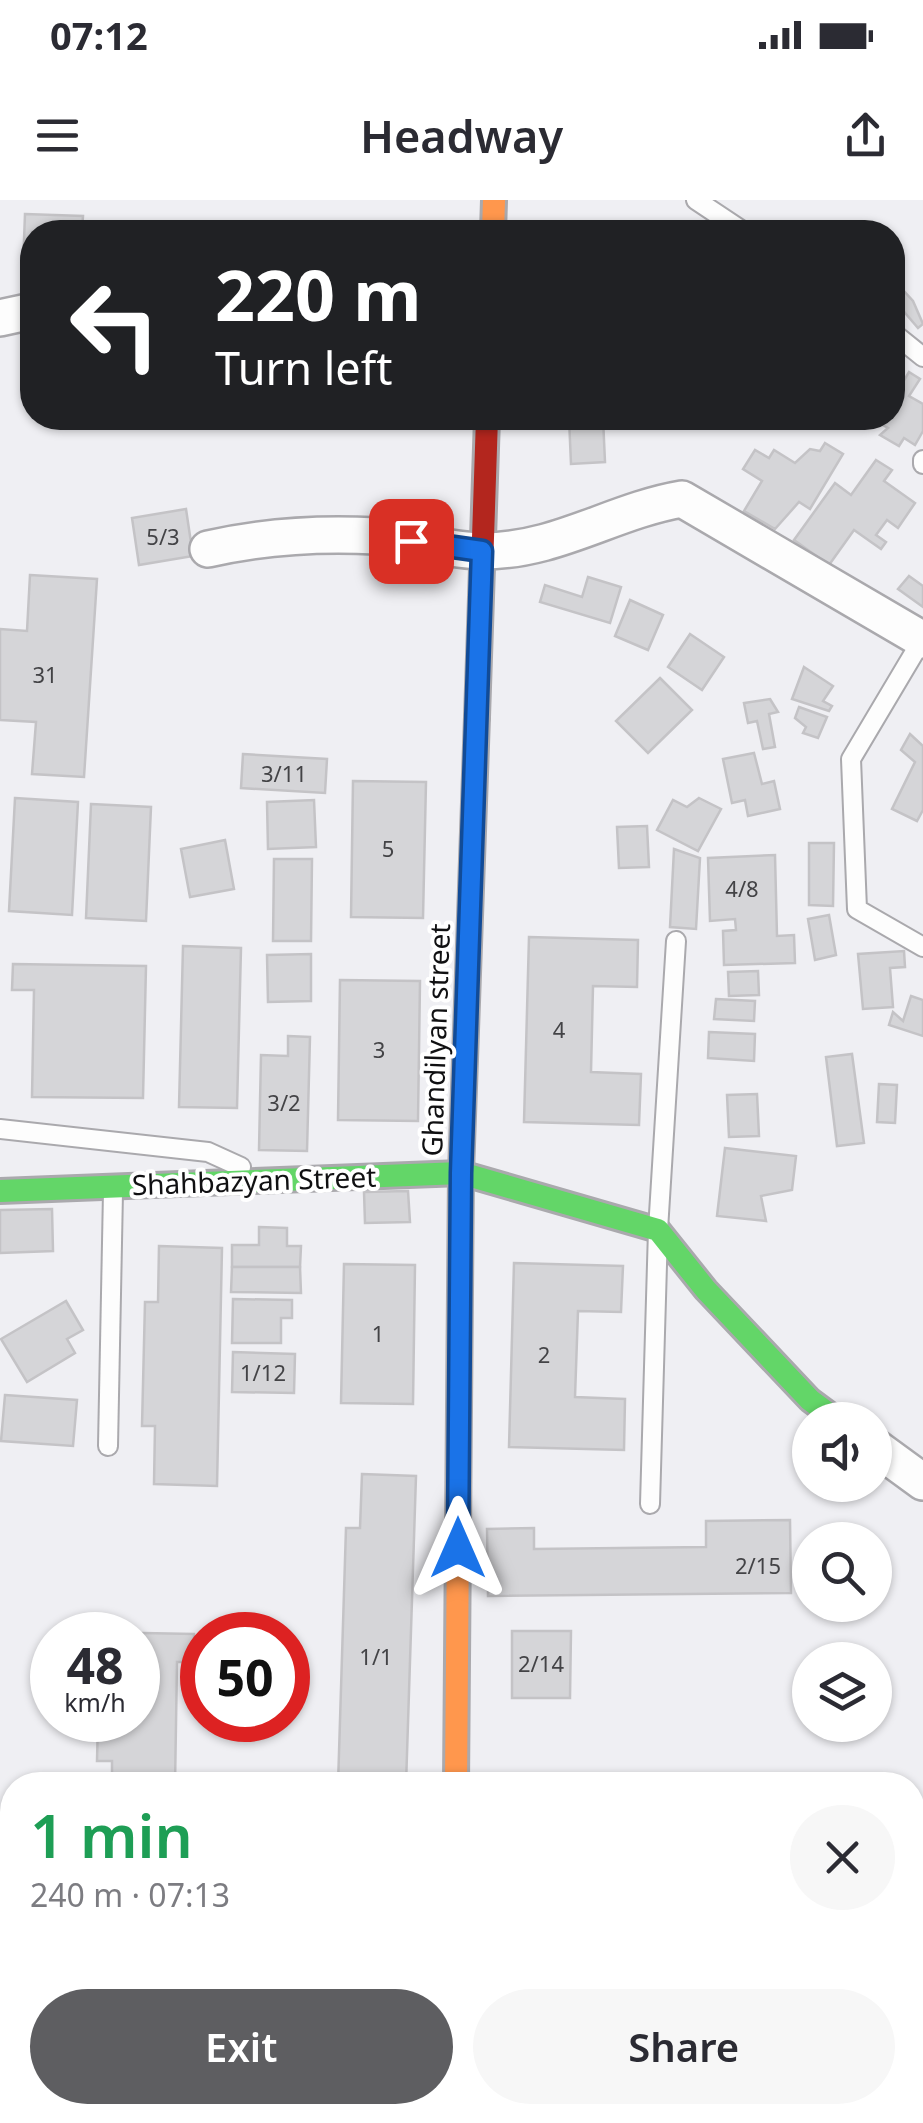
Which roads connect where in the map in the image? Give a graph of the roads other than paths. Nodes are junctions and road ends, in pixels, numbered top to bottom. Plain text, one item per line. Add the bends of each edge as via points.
1 (696, 200) edge
2 (726, 220) edge
3 (487, 430) edge
4 (208, 549) dead end
5 (482, 551) junction
6 (923, 639) edge
7 (676, 941) dead end
8 (923, 947) edge
9 (0, 1129) edge
10 (461, 1173) junction
11 (268, 1180) junction
12 (113, 1186) junction
13 (0, 1191) edge
14 (658, 1230) junction
15 (816, 1402) edge
16 (108, 1446) dead end
17 (892, 1459) edge
18 (923, 1482) edge
19 (650, 1504) dead end
20 (456, 1772) edge

1 - 2 lane
3 - 5 main road, Ghandilyan street
4 - 5 street via 246,540 375,536
5 - 6 street via 562,541 640,506 682,499
5 - 10 main road, Ghandilyan street
6 - 8 lane via 852,760 858,908
7 - 14 lane
9 - 11 lane via 208,1152
10 - 11 main road, Shahbazyan Street
10 - 14 main road, Shahbazyan Street
10 - 20 main road, Ghandilyan street
11 - 12 main road, Shahbazyan Street
12 - 13 main road, Shahbazyan Street
12 - 16 lane
14 - 15 main road via 706,1290
14 - 19 lane
17 - 18 street

